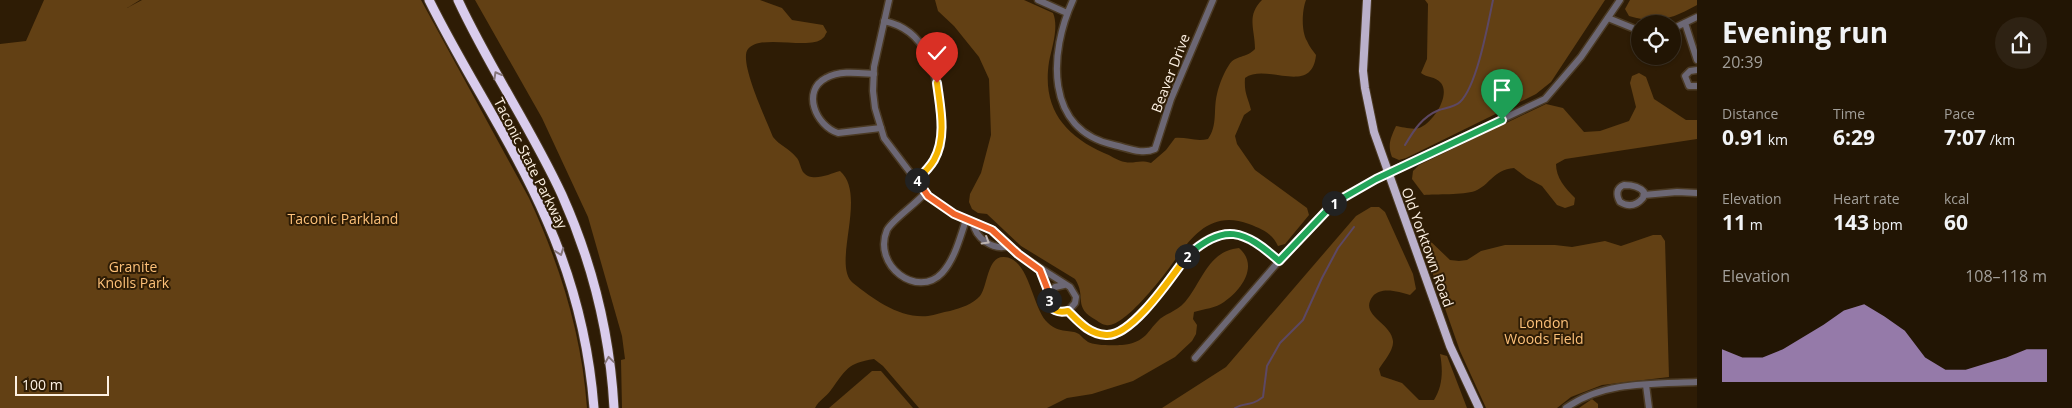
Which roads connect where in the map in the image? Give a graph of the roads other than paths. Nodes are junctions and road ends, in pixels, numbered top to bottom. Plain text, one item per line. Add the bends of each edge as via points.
1 (429, 0) edge
2 (458, 0) edge
3 (889, 0) edge
4 (1038, 0) edge
5 (1073, 0) edge
6 (1213, 0) edge
7 (1367, 0) edge
8 (1620, 0) edge
9 (1067, 13) junction
10 (1697, 17) edge
11 (1608, 18) junction
12 (884, 21) junction
13 (1685, 23) junction
14 (1681, 25) edge
15 (1631, 27) edge
16 (1697, 60) edge
17 (1697, 70) edge
18 (874, 74) junction
19 (1697, 86) edge
20 (881, 128) junction
21 (1388, 173) junction
22 (916, 182) junction
23 (925, 193) junction
24 (1697, 193) edge
25 (1644, 195) dead end
26 (969, 221) junction
27 (1009, 246) junction
28 (1279, 261) junction
29 (1040, 270) junction
30 (1064, 285) junction
31 (1049, 294) junction
32 (1068, 311) junction
33 (1195, 358) dead end
34 (1697, 382) edge
35 (1646, 385) junction
36 (594, 408) edge
37 (614, 408) edge
38 (1479, 408) edge
39 (1566, 408) edge
40 (1649, 408) edge

1 -> 36 highway, Taconic State Parkway via 527,180 556,241 582,328
37 -> 2 highway, Taconic State Parkway via 604,326 579,237 552,174
3 - 12 street
4 - 9 street
5 - 9 street
6 - 9 street, Beaver Drive via 1174,91 1155,149 1148,152 1102,143 1075,126 1067,114 1058,90 1057,76
7 - 21 main road, Old Yorktown Road via 1365,88 1374,132
8 - 11 street
10 - 13 street
11 - 15 street
11 - 21 street via 1581,58 1545,99
12 - 18 street
12 - 22 street via 903,27 912,34 925,51 937,83 940,148
13 - 14 street
13 - 16 street
17 - 19 street via 1685,76 1685,82 1689,86
18 - 20 street via 875,108
18 - 20 street via 840,74 825,78 817,86 814,107 822,124 838,134
20 - 22 street via 896,156
21 - 28 street via 1335,201
21 - 38 main road, Old Yorktown Road via 1450,346
22 - 23 street
23 - 26 street
23 - 26 street via 887,231 885,255 898,275 923,281 942,273
24 - 25 street
26 - 27 street via 992,230
26 -> 27 street via 984,240 996,246
27 - 29 street
28 - 32 street via 1247,237 1224,234 1202,242 1186,256 1164,288 1122,331 1106,335 1096,333
28 - 33 street
29 - 30 street
29 - 31 street
30 - 31 street via 1055,287
30 - 32 street via 1074,291 1076,297
31 - 32 street via 1048,302 1053,309
34 - 35 street
35 - 39 street via 1595,393
35 - 40 street

